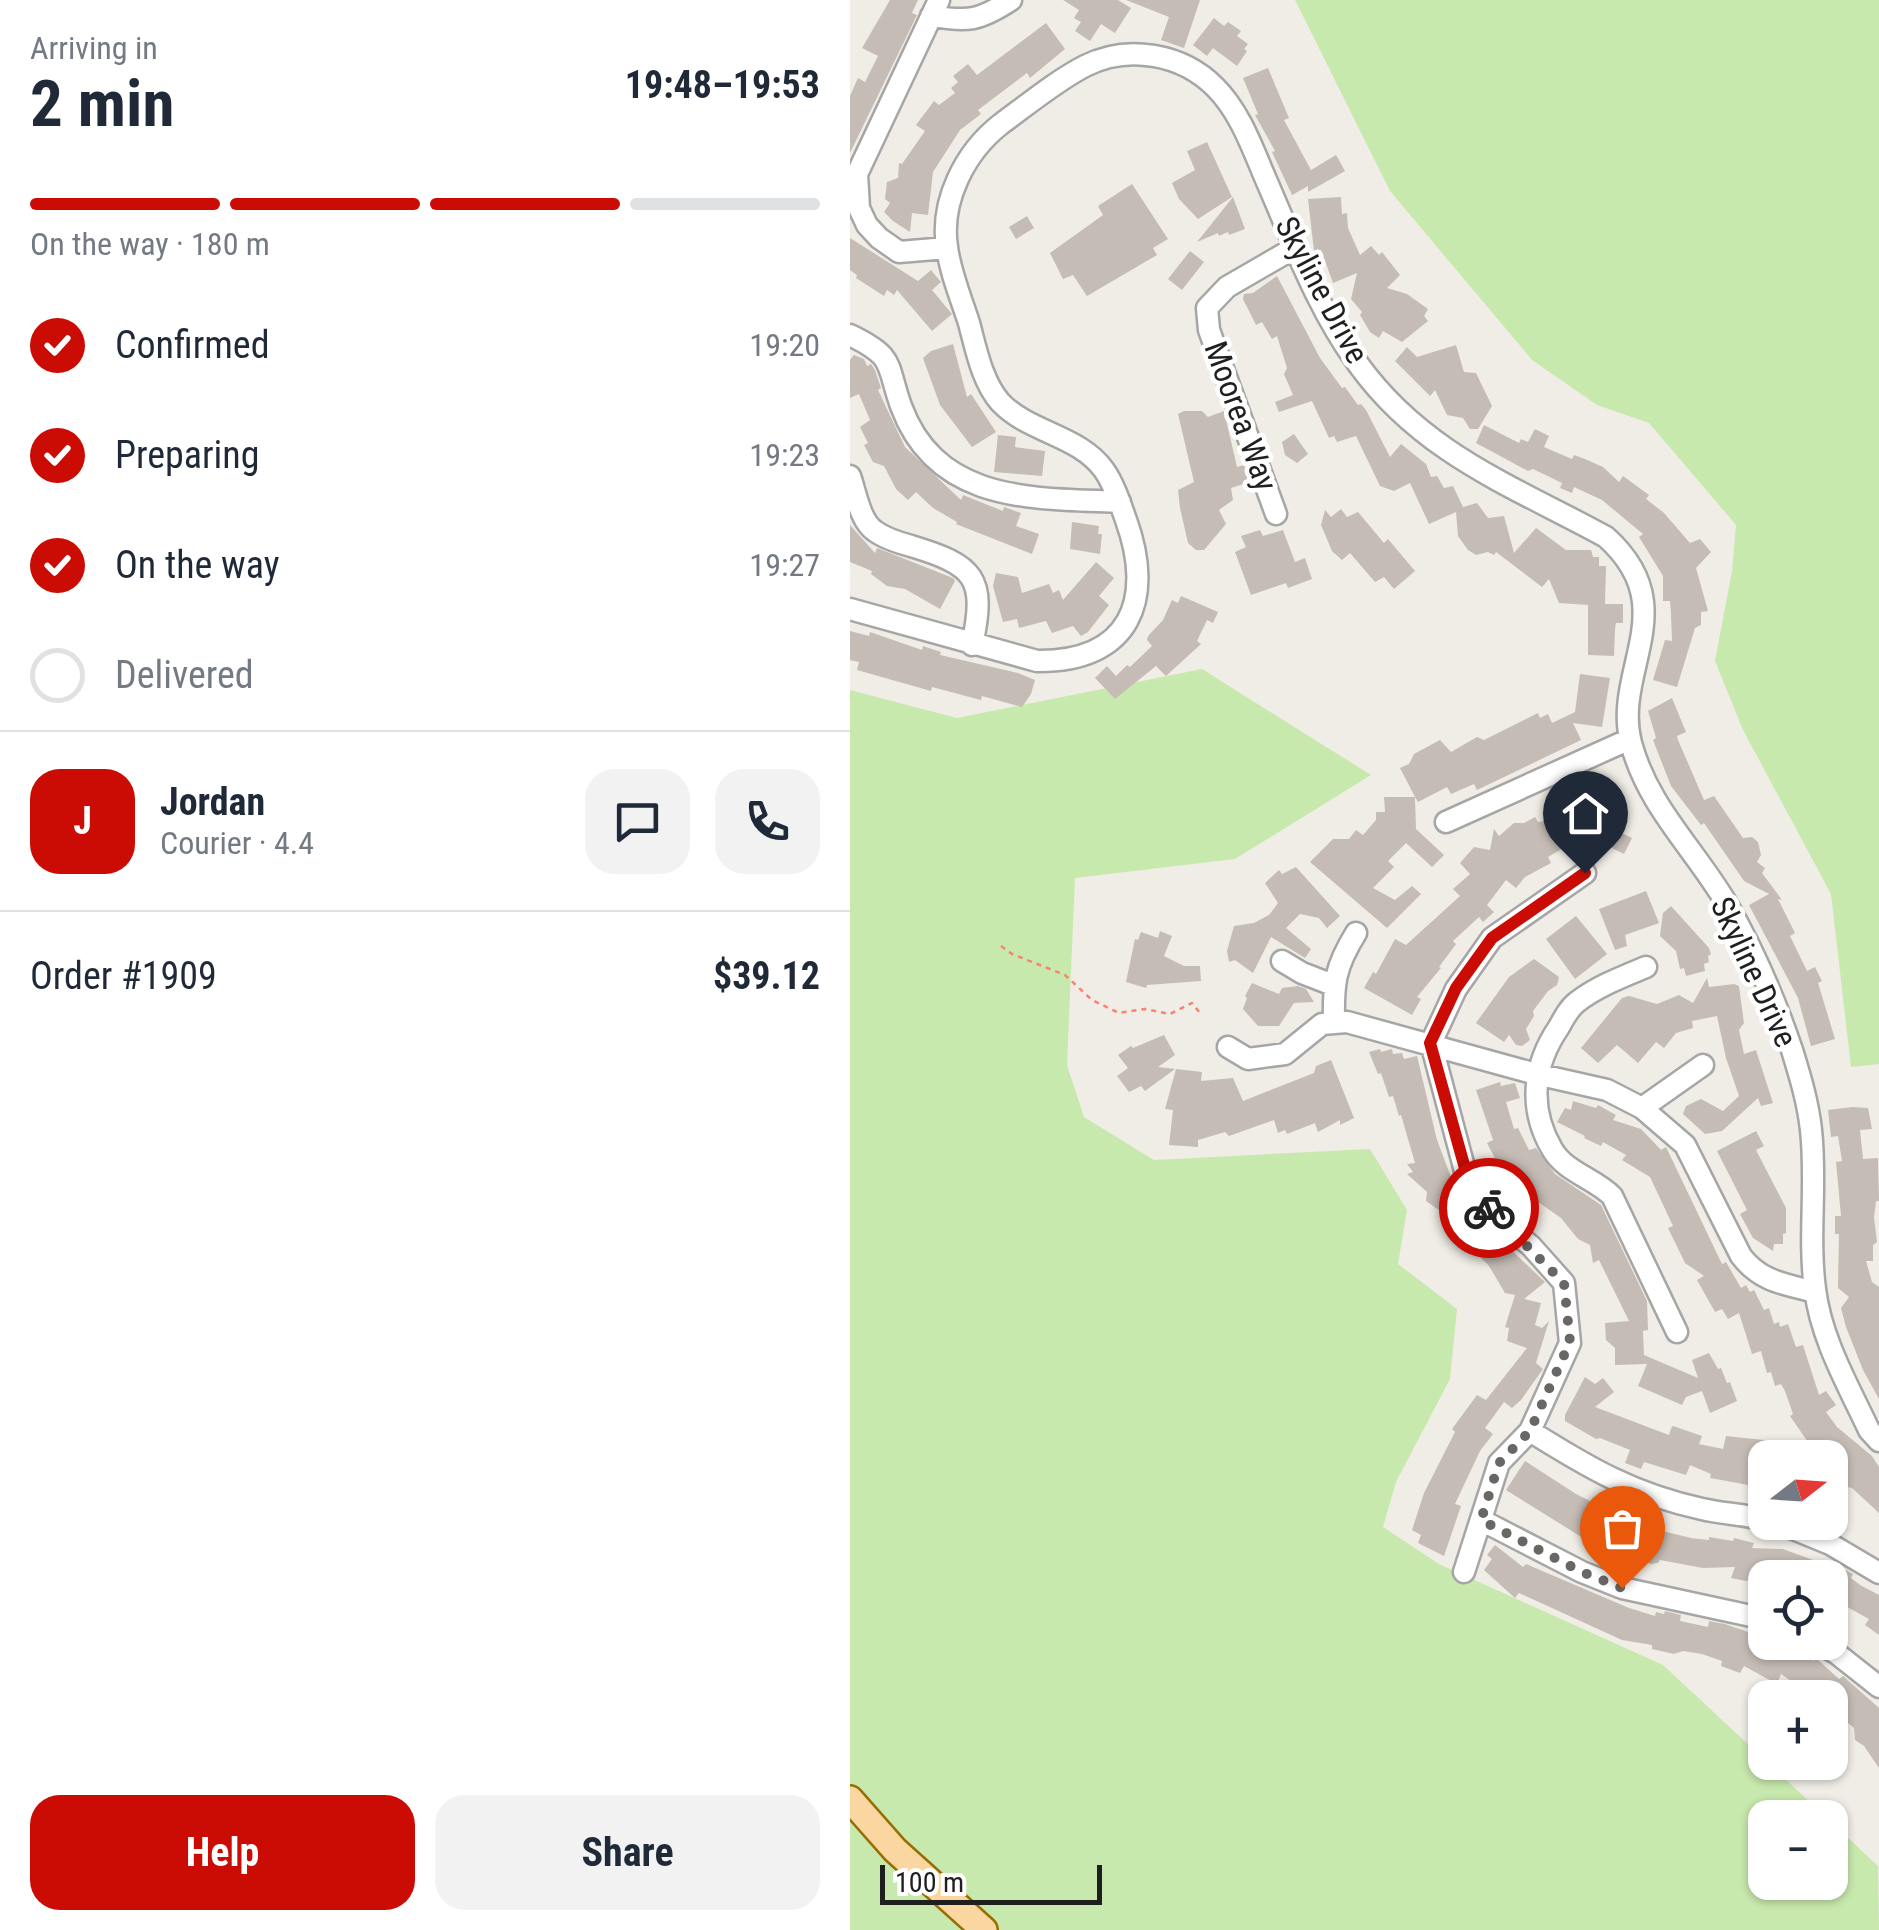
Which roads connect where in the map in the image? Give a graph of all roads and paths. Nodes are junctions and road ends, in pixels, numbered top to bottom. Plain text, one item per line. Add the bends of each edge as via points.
1 (1011, 0) edge
2 (935, 8) edge
3 (1296, 247) junction
4 (947, 248) junction
5 (850, 334) edge
6 (850, 476) edge
7 (1120, 502) junction
8 (1276, 514) dead end
9 (850, 608) edge
10 (972, 645) junction
11 (1630, 739) junction
12 (1446, 822) dead end
13 (1585, 873) dead end
14 (1356, 932) dead end
15 (1002, 946) dead end
16 (1282, 961) dead end
17 (1646, 968) dead end
18 (1333, 985) junction
19 (1200, 1013) dead end
20 (1334, 1023) junction
21 (1430, 1043) junction
22 (1228, 1048) dead end
23 (1703, 1066) dead end
24 (1536, 1074) junction
25 (1642, 1108) junction
26 (1815, 1292) junction
27 (1677, 1332) dead end
28 (1530, 1431) junction
29 (1879, 1441) edge
30 (1748, 1517) edge
31 (1481, 1520) junction
32 (1820, 1540) edge
33 (1464, 1572) dead end
34 (1879, 1573) edge
35 (1748, 1615) edge
36 (1845, 1660) edge
37 (1879, 1687) edge
38 (850, 1799) edge
39 (984, 1930) edge

1 - 2 street via 965,22
2 - 4 street via 857,174 859,208 880,238 899,252
3 - 4 street, Skyline Drive via 1234,110 1195,70 1140,54 1086,66 980,143 955,185
3 - 8 street, Moorea Way via 1227,286 1207,308 1208,330
3 - 11 street, Skyline Drive via 1360,367 1424,434 1622,551 1642,593
4 - 7 street, Skyline Drive via 982,371 998,400 1094,458
5 - 7 street via 874,346 892,368 916,436 950,470 983,489 1016,496
6 - 10 street via 873,530 953,558 968,570 978,614
7 - 10 street, Skyline Drive via 1140,577 1138,600 1114,641 1065,662
9 - 10 street, Skyline Drive
11 - 12 street
11 - 26 street, Skyline Drive via 1647,790 1728,906 1792,1052 1812,1133
13 - 21 street via 1492,938 1456,988
14 - 18 street
15 - 19 path via 1065,975 1119,1013 1170,1014 1192,1003
16 - 18 street
17 - 24 street via 1574,1004
18 - 20 street
20 - 21 street
20 - 22 street via 1322,1024 1285,1054 1248,1060
21 - 24 street
21 - 28 street via 1466,1172 1494,1215 1564,1283 1570,1342
23 - 25 street
24 - 25 street via 1607,1090
24 - 27 street via 1536,1109 1553,1152 1612,1196
25 - 26 street via 1685,1145 1752,1270
26 - 29 street, Skyline Drive via 1824,1332
28 - 30 street via 1636,1491
28 - 31 street via 1499,1463
31 - 33 street
31 - 35 street via 1622,1588
32 - 34 street
36 - 37 street
38 - 39 main road via 894,1850

